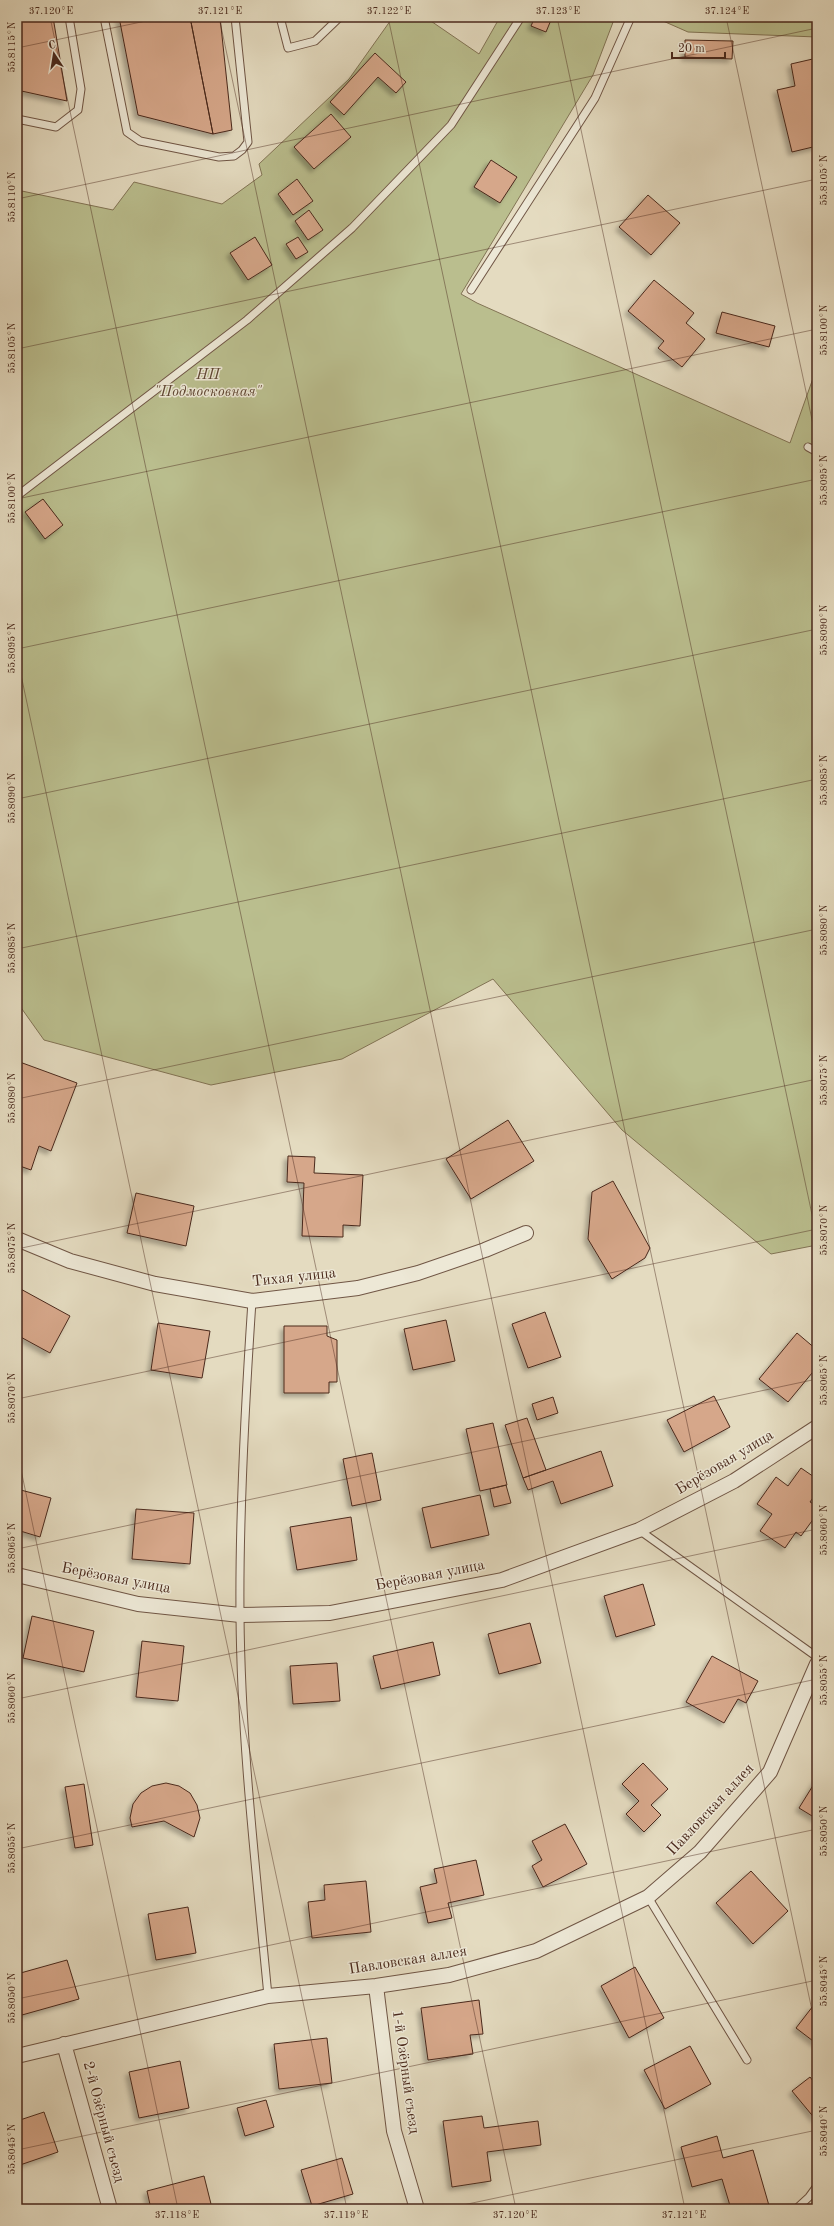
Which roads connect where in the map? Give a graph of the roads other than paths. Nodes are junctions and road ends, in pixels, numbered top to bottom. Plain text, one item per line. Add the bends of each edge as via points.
1 (69, 17) edge
2 (104, 17) edge
3 (235, 17) edge
4 (280, 17) edge
5 (340, 17) edge
6 (521, 17) edge
7 (631, 17) edge
8 (17, 119) edge
9 (471, 290) dead end
10 (808, 447) dead end
11 (817, 452) edge
12 (17, 496) edge
13 (526, 1233) dead end
14 (17, 1240) edge
15 (252, 1301) junction
16 (817, 1427) edge
17 (640, 1530) junction
18 (17, 1575) edge
19 (240, 1615) junction
20 (817, 1657) edge
21 (817, 1664) edge
22 (648, 1897) junction
23 (376, 1986) junction
24 (268, 1996) junction
25 (64, 2044) junction
26 (17, 2056) edge
27 (747, 2060) dead end
28 (817, 2186) edge
29 (110, 2209) edge
30 (417, 2209) edge
31 (796, 2209) edge

1 - 8 lane via 81,89 78,110 56,126
2 - 3 lane via 122,118 127,132 140,141 219,157 234,156 248,142
4 - 5 lane via 288,48 315,42
6 - 12 lane via 451,125 352,228 247,320
7 - 9 lane via 595,98
10 - 11 lane
13 - 15 street, Тихая улица via 418,1273 365,1286
14 - 15 street, Тихая улица via 70,1261 155,1284
15 - 19 lane via 243,1430
16 - 17 street, Берёзовая улица via 734,1481
17 - 19 street, Берёзовая улица via 502,1580 330,1613
17 - 20 lane
18 - 19 street, Берёзовая улица via 138,1604
19 - 24 lane via 246,1756
21 - 22 street, Павловская аллея via 770,1772 700,1852
22 - 23 street, Павловская аллея via 536,1951 449,1975
22 - 27 lane
23 - 24 street, Павловская аллея
23 - 30 street, 1-й Озёрный съезд via 394,2131
24 - 25 street, Павловская аллея
25 - 26 street, Павловская аллея
25 - 29 street, 2-й Озёрный съезд
28 - 31 lane

